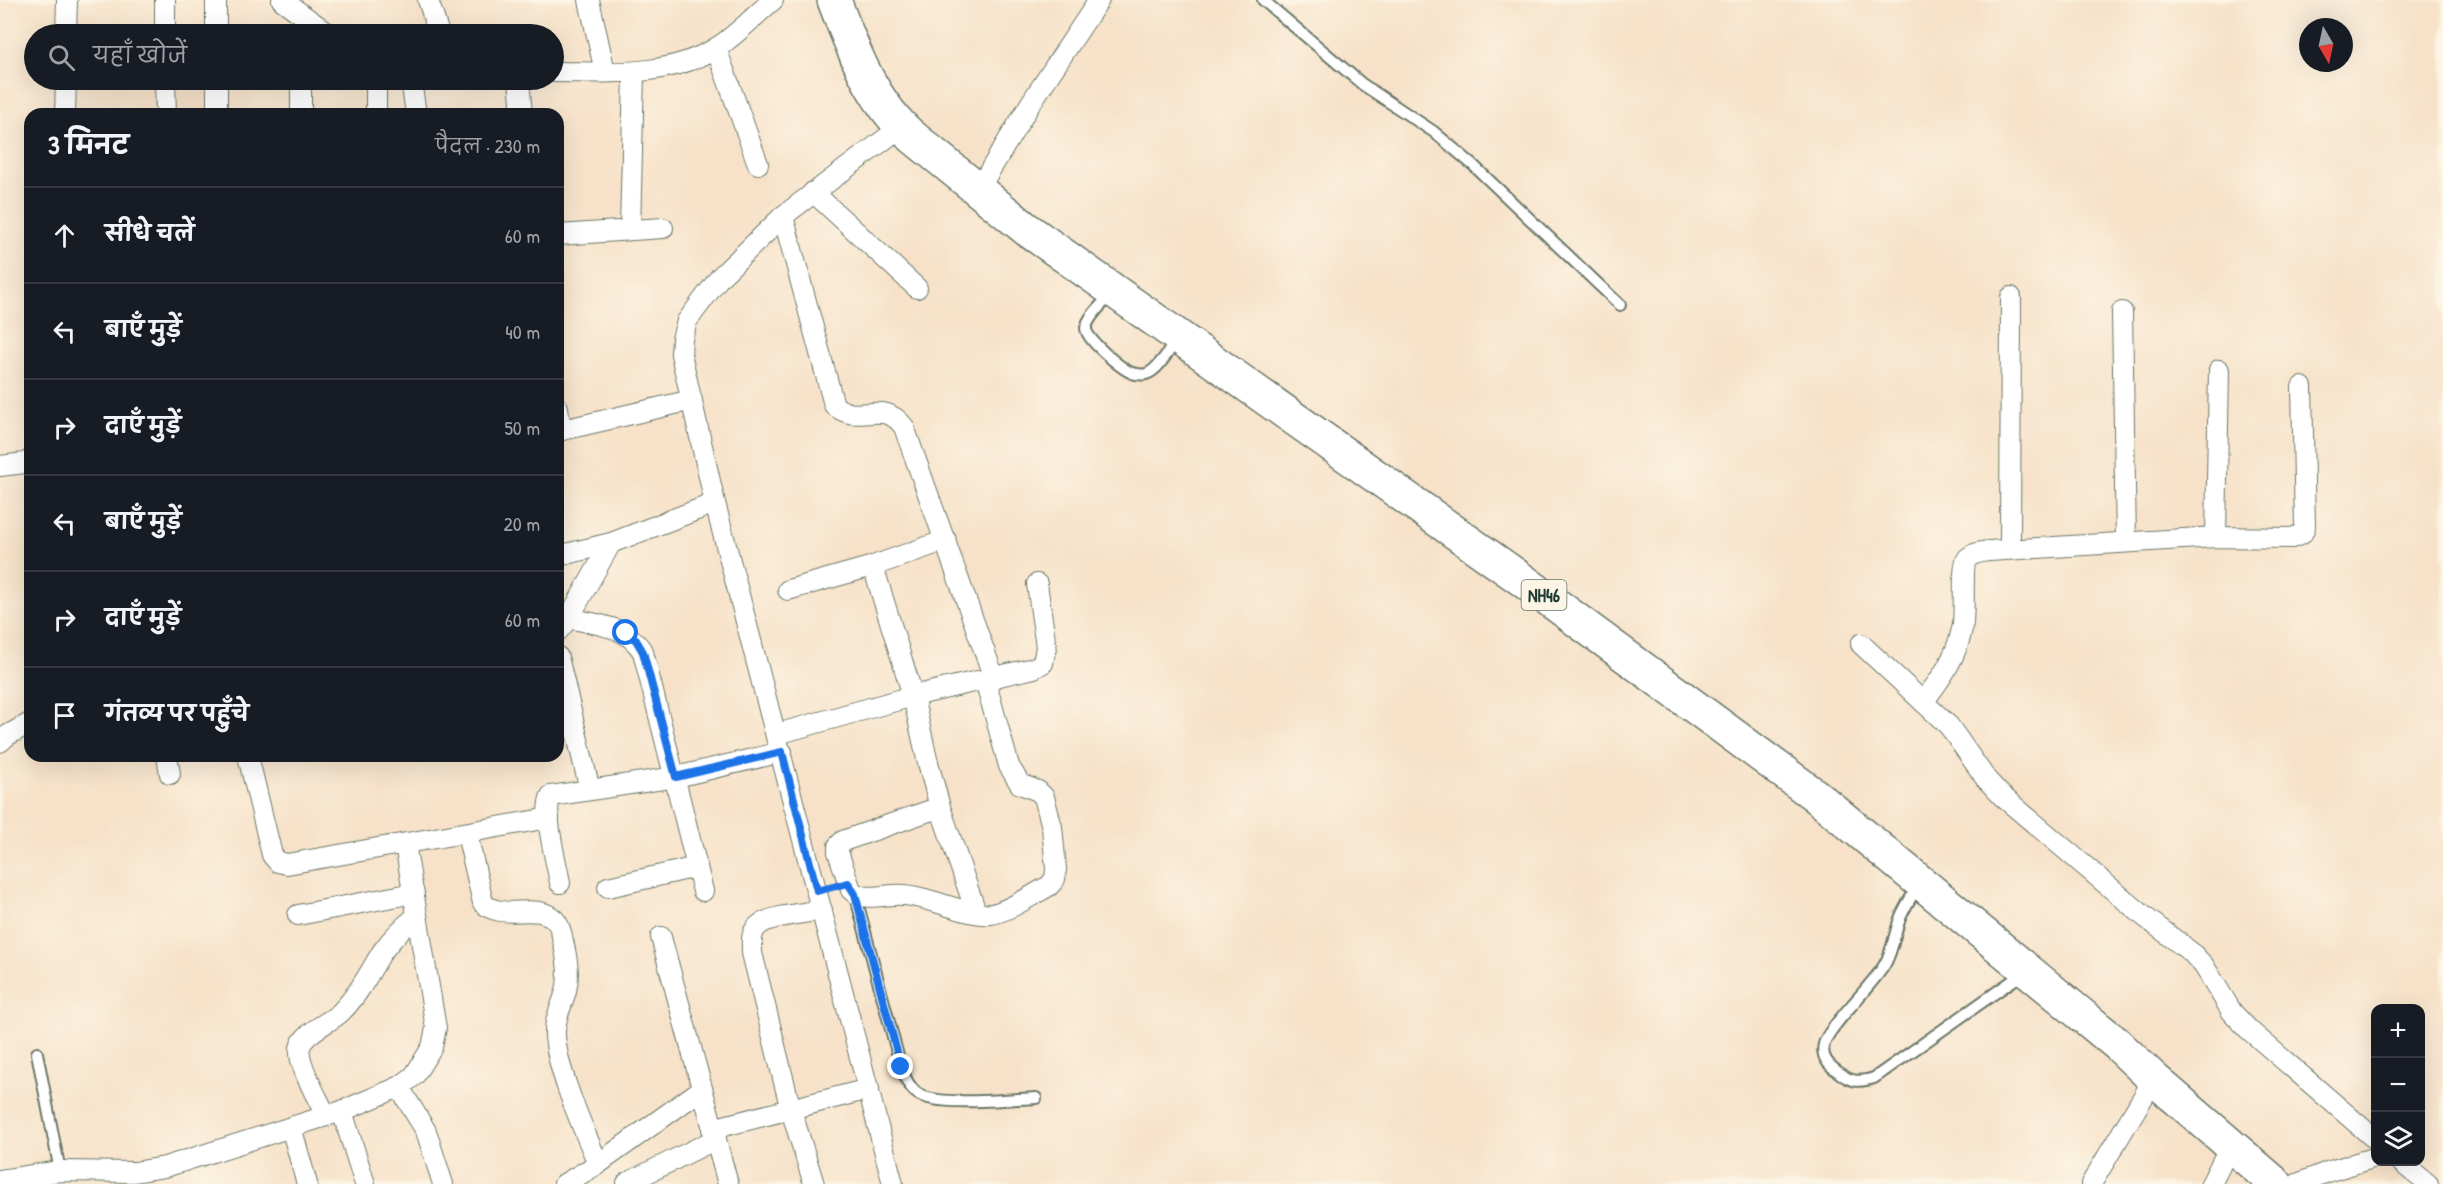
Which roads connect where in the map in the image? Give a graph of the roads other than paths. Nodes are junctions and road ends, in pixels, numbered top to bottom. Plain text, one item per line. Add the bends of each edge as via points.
1 (67, 0) edge
2 (165, 0) edge
3 (216, 0) edge
4 (282, 0) edge
5 (428, 0) edge
6 (589, 0) edge
7 (773, 0) edge
8 (834, 0) edge
9 (1099, 0) edge
10 (1263, 0) edge
11 (301, 14) junction
12 (66, 24) edge
13 (165, 24) edge
14 (216, 24) edge
15 (301, 24) edge
16 (315, 24) edge
17 (436, 24) edge
18 (716, 48) junction
19 (564, 72) edge
20 (605, 72) junction
21 (634, 74) junction
22 (66, 90) edge
23 (165, 90) edge
24 (217, 90) edge
25 (301, 90) edge
26 (375, 90) edge
27 (412, 90) edge
28 (520, 90) edge
29 (65, 108) edge
30 (166, 108) edge
31 (217, 108) edge
32 (301, 108) edge
33 (376, 108) edge
34 (415, 108) edge
35 (521, 108) edge
36 (901, 127) junction
37 (758, 164) dead end
38 (978, 190) junction
39 (813, 192) junction
40 (783, 216) junction
41 (663, 228) dead end
42 (630, 230) junction
43 (564, 235) edge
44 (917, 288) dead end
45 (1114, 290) junction
46 (2011, 297) dead end
47 (1620, 305) dead end
48 (2122, 312) dead end
49 (1179, 336) junction
50 (2219, 370) dead end
51 (2302, 387) dead end
52 (692, 400) junction
53 (564, 430) edge
54 (24, 461) edge
55 (0, 466) edge
56 (715, 503) junction
57 (2216, 537) junction
58 (946, 540) junction
59 (2126, 542) junction
60 (611, 543) junction
61 (2010, 549) junction
62 (564, 555) edge
63 (873, 566) junction
64 (1037, 584) dead end
65 (788, 590) dead end
66 (564, 622) edge
67 (564, 624) edge
68 (1861, 644) dead end
69 (990, 679) junction
70 (564, 682) edge
71 (913, 696) junction
72 (1923, 702) junction
73 (24, 726) edge
74 (0, 742) edge
75 (779, 743) junction
76 (249, 762) edge
77 (676, 777) junction
78 (590, 790) junction
79 (940, 807) junction
80 (549, 818) junction
81 (467, 834) junction
82 (405, 844) junction
83 (697, 867) junction
84 (1920, 882) junction
85 (560, 883) dead end
86 (608, 887) dead end
87 (851, 888) junction
88 (702, 891) dead end
89 (817, 891) junction
90 (414, 893) junction
91 (822, 910) junction
92 (976, 912) junction
93 (298, 915) dead end
94 (417, 916) junction
95 (661, 937) dead end
96 (2027, 970) junction
97 (38, 1053) dead end
98 (2154, 1079) junction
99 (399, 1087) junction
100 (702, 1089) junction
101 (869, 1089) junction
102 (1036, 1098) dead end
103 (791, 1110) junction
104 (334, 1113) junction
105 (291, 1127) junction
106 (714, 1134) junction
107 (2371, 1136) edge
108 (2231, 1144) junction
109 (2371, 1159) edge
110 (598, 1164) junction
111 (2407, 1166) edge
112 (60, 1171) junction
113 (0, 1179) edge
114 (627, 1183) edge
115 (307, 1184) edge
116 (365, 1184) edge
117 (443, 1184) edge
118 (564, 1184) edge
119 (728, 1184) edge
120 (814, 1184) edge
121 (893, 1184) edge
122 (2091, 1184) edge
123 (2211, 1184) edge
124 (2276, 1184) edge
125 (2297, 1184) edge
126 (2428, 1184) edge

1 - 12 street
2 - 13 street
3 - 14 street
4 - 11 street
5 - 17 street
6 - 20 street
7 - 18 street
8 - 36 highway, NH46 via 867,80
9 - 38 street
10 - 47 lane via 1362,84 1434,132 1473,165
11 - 15 street
11 - 16 street
18 - 21 street
18 - 37 street
19 - 20 street
20 - 21 street
21 - 42 street
22 - 29 street
23 - 30 street
24 - 31 street
25 - 32 street
26 - 33 street
27 - 34 street
28 - 35 street
36 - 38 highway, NH46
36 - 39 street
38 - 45 highway, NH46
39 - 40 street
39 - 44 street
40 - 52 street via 720,277 687,321 681,354
40 - 58 street via 834,405 851,414 883,412 899,419
41 - 42 street
42 - 43 street
45 - 49 highway, NH46
45 - 49 lane via 1086,327 1087,336 1132,373 1153,370
46 - 61 street
48 - 59 street
49 - 84 highway, NH46 via 1521,579 1816,796
50 - 57 street
51 - 57 street via 2302,534 2292,538
52 - 53 street
52 - 56 street
54 - 55 street
56 - 60 street
56 - 75 street
57 - 59 street
58 - 63 street
58 - 69 street
59 - 61 street
60 - 62 street
60 - 66 street
61 - 72 street via 1967,559 1959,640 1942,678
63 - 65 street
63 - 71 street
64 - 69 street via 1046,647 1043,663
67 - 77 street via 613,628 636,640 643,652
68 - 72 street
69 - 71 street
69 - 92 street via 1009,766 1020,784 1044,797 1052,827 1056,870 1049,886 1000,911
70 - 78 street
71 - 75 street
71 - 79 street
72 - 107 street via 1948,726 1994,787 2192,953 2240,1021
73 - 74 street
75 - 77 street
75 - 89 street
76 - 82 street via 267,841 278,862 287,864
77 - 78 street
77 - 83 street
78 - 80 street via 550,796
79 - 87 street via 843,841 838,852
79 - 92 street
80 - 81 street
80 - 85 street
81 - 82 street
81 - 110 street via 483,903 489,909 524,911 556,920 568,959 566,992 556,1020 558,1053
82 - 90 street
83 - 86 street
83 - 88 street
84 - 96 highway, NH46
84 - 96 lane via 1902,915 1887,961 1827,1037 1824,1058 1830,1066 1849,1080 1874,1078
87 - 89 street
87 - 92 street via 863,897 903,894
87 - 102 lane via 908,1084 918,1094 946,1101
89 - 91 street
90 - 93 street
90 - 94 street
91 - 101 street
91 - 103 street via 765,921 756,926 752,936 752,952
94 - 99 street via 436,1028 424,1063
94 - 104 street via 383,951 356,996 301,1044 302,1063
95 - 100 street
96 - 98 highway, NH46
97 - 112 lane
98 - 108 highway, NH46
98 - 122 street
99 - 104 street
99 - 117 street via 426,1131
100 - 106 street
100 - 110 street
101 - 103 street
101 - 121 street
103 - 106 street
103 - 120 street
104 - 105 street
104 - 116 street
105 - 112 street via 165,1167 134,1172
105 - 115 street
106 - 114 street
106 - 119 street
108 - 123 street
108 - 124 highway, NH46
109 - 125 street
110 - 118 street
111 - 126 street
112 - 113 street

